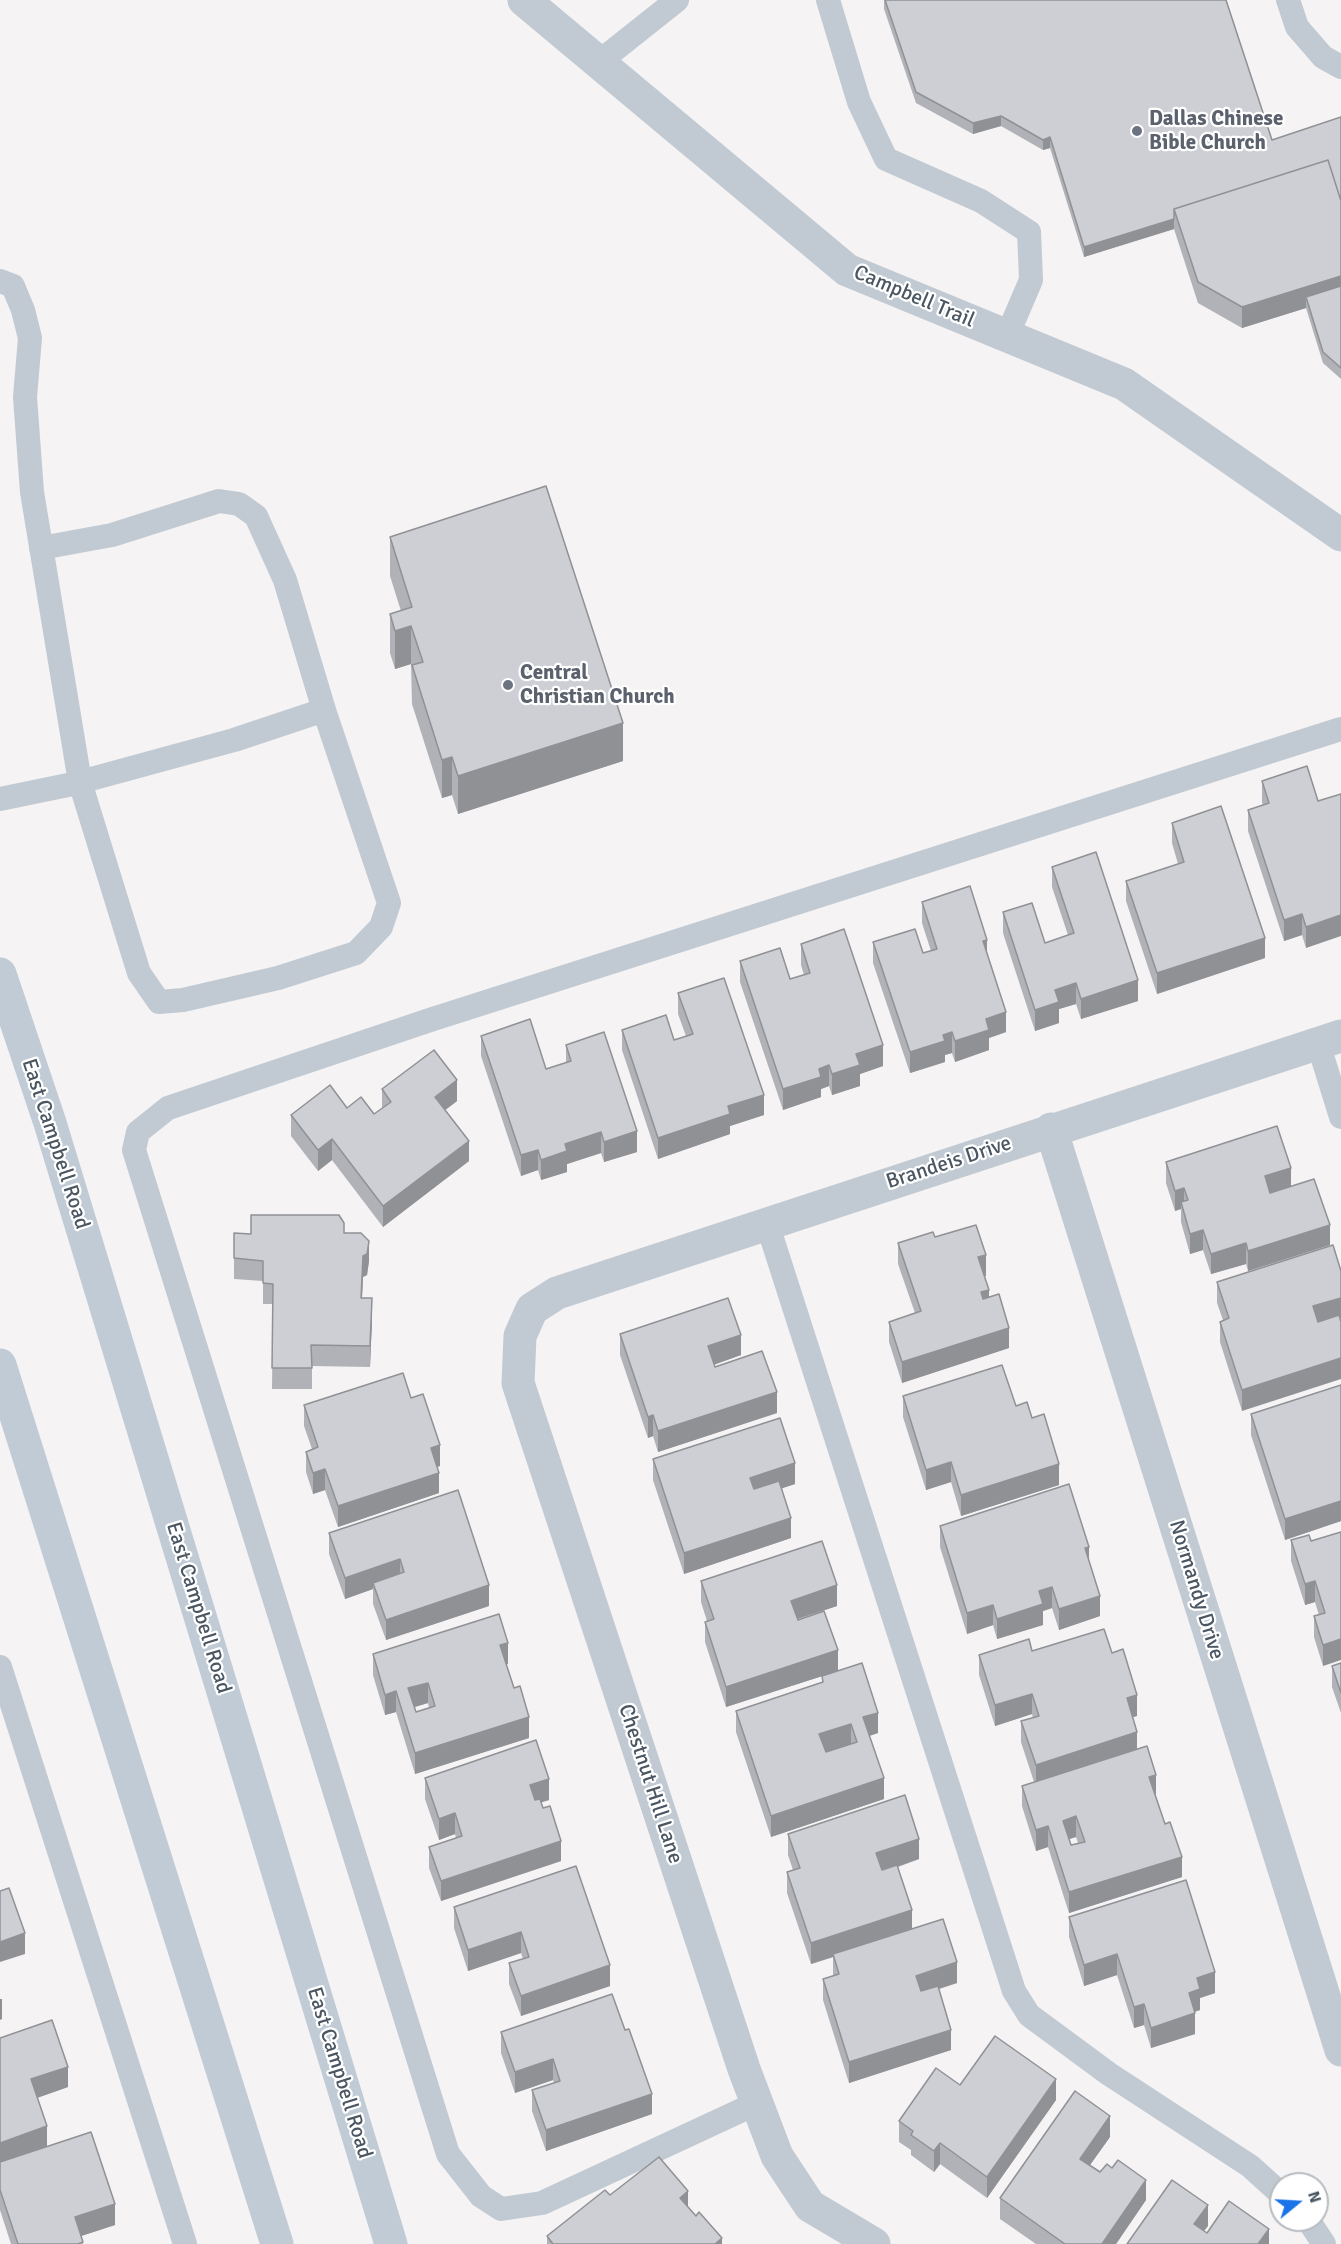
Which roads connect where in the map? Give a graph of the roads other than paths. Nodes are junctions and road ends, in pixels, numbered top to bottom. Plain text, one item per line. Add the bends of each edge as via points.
1 (524, 0) edge
2 (676, 0) edge
3 (828, 0) edge
4 (1288, 0) edge
5 (599, 62) junction
6 (1341, 67) edge
7 (0, 281) edge
8 (1007, 336) junction
9 (1341, 536) edge
10 (41, 548) junction
11 (324, 710) junction
12 (1341, 729) edge
13 (80, 782) junction
14 (0, 799) edge
15 (0, 974) edge
16 (1329, 1040) edge
17 (1341, 1117) edge
18 (1051, 1129) junction
19 (767, 1223) junction
20 (557, 1293) joint
21 (0, 1365) edge
22 (0, 1666) edge
23 (1341, 2050) edge
24 (757, 2103) junction
25 (1269, 2183) edge
26 (853, 2238) edge
27 (185, 2244) edge
28 (277, 2244) edge
29 (391, 2244) edge

1 - 5 street, Campbell Trail
2 - 5 lane
3 - 8 lane via 859,102 886,159 981,201 1029,232 1031,280
4 - 6 lane via 1297,27 1323,57
5 - 8 street, Campbell Trail via 847,270
7 - 10 lane via 13,286 30,338 25,397 32,492
8 - 9 street, Campbell Trail via 1124,384
10 - 11 lane via 112,535 219,501 239,504 256,516 285,580
10 - 13 lane
11 - 13 lane via 234,740
11 - 13 lane via 389,903 381,927 356,953 278,978 159,1002 139,974
12 - 24 lane via 433,1018 168,1108 138,1132 134,1150 448,2154 481,2196 501,2209 542,2203
13 - 14 lane
15 - 29 main road, East Campbell Road via 50,1123
16 - 17 lane
16 - 18 street, Brandeis Drive
18 - 19 street, Brandeis Drive
18 - 23 street, Normandy Drive
19 - 20 street, Brandeis Drive
19 - 25 lane via 1014,1991 1029,2015 1109,2074 1250,2166
20 - 24 street, Chestnut Hill Lane via 532,1309 520,1336 518,1383
21 - 28 main road
22 - 27 lane
24 - 26 street, Chestnut Hill Lane via 777,2156 810,2206

